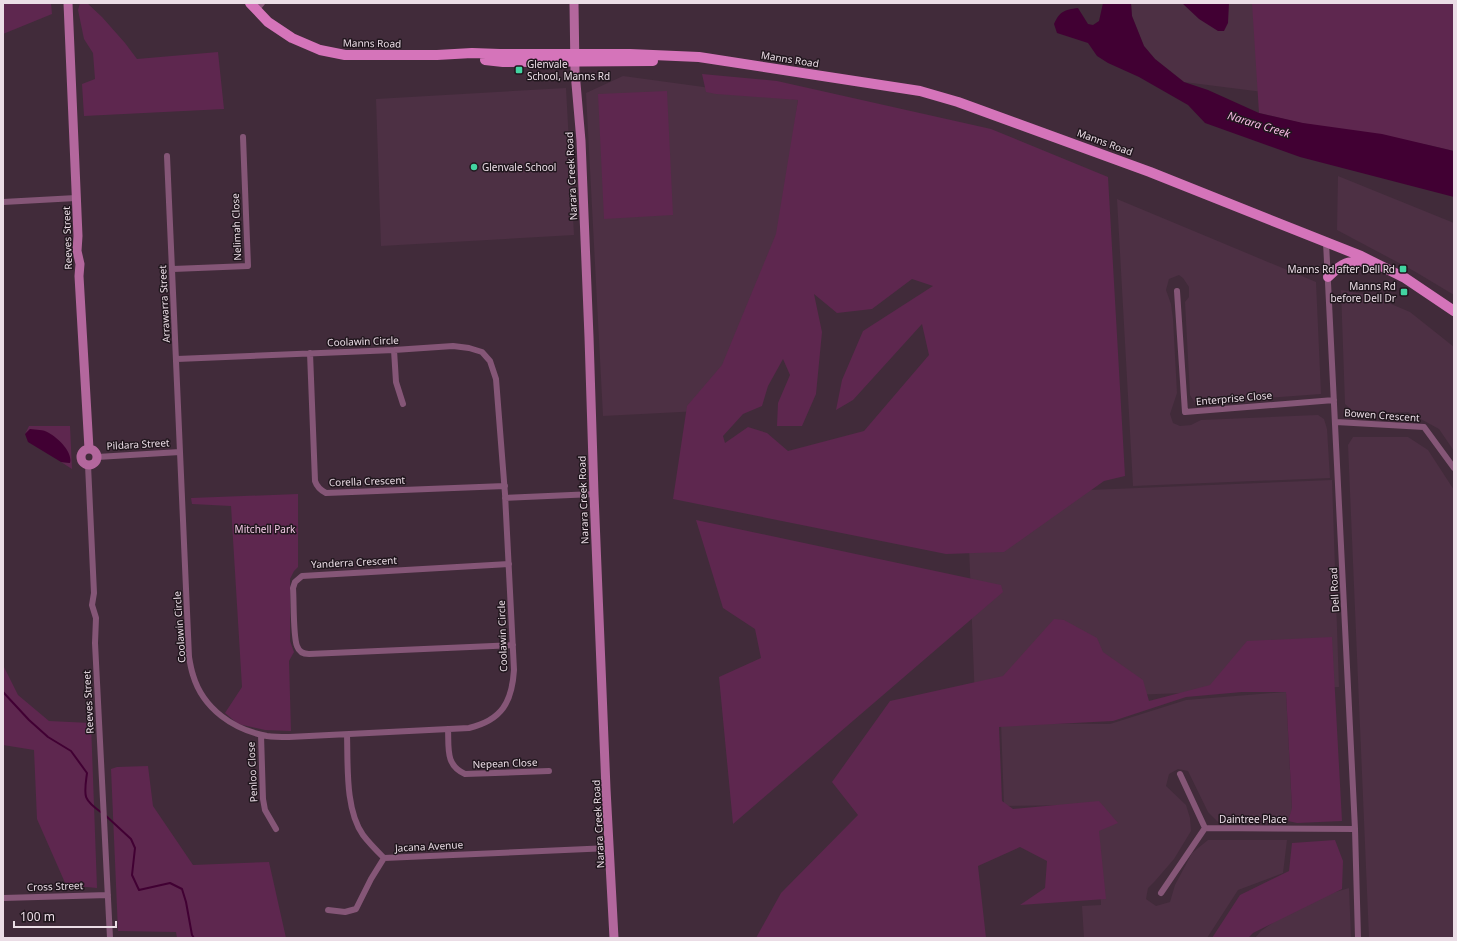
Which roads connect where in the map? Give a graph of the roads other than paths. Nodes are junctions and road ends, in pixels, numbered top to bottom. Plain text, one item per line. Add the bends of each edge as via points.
1 (68, 3) edge
2 (574, 3) edge
3 (256, 5) edge
4 (575, 57) junction
5 (243, 137) dead end
6 (167, 156) dead end
7 (76, 198) junction
8 (3, 202) edge
9 (1326, 242) junction
10 (1374, 262) junction
11 (173, 269) junction
12 (1328, 277) junction
13 (1177, 291) dead end
14 (1454, 311) edge
15 (394, 350) junction
16 (310, 354) junction
17 (177, 359) junction
18 (1334, 400) junction
19 (403, 404) dead end
20 (1336, 422) junction
21 (89, 449) junction
22 (180, 452) junction
23 (97, 457) junction
24 (88, 465) junction
25 (1454, 468) edge
26 (504, 486) junction
27 (594, 494) junction
28 (505, 498) junction
29 (509, 564) junction
30 (513, 645) junction
31 (448, 729) junction
32 (261, 735) junction
33 (347, 735) junction
34 (548, 771) dead end
35 (1180, 774) dead end
36 (276, 828) dead end
37 (1205, 828) junction
38 (1355, 829) junction
39 (610, 848) junction
40 (384, 858) junction
41 (1161, 893) dead end
42 (108, 895) junction
43 (3, 898) edge
44 (328, 910) dead end
45 (110, 938) edge
46 (614, 938) edge
47 (1358, 938) edge

1 - 7 street, Reeves Street
2 - 4 street, Narara Creek Road
3 - 4 main road, Manns Road via 268,22 292,38 328,52 355,56 437,55 503,62
4 - 9 main road, Manns Road via 725,62 920,92 958,102 1150,172
4 - 27 street, Narara Creek Road via 581,141
5 - 11 street, Nelimah Close via 248,266
6 - 11 street, Arrawarra Street
7 - 8 street
7 - 21 street, Reeves Street
9 - 10 main road, Manns Road
9 - 12 street, Dell Road
10 - 12 main road via 1345,263
10 - 14 main road, Manns Road via 1405,278
11 - 17 street, Arrawarra Street
12 - 18 street, Dell Road
13 - 18 street, Enterprise Close via 1185,412
15 - 16 street, Coolawin Circle
15 - 19 street via 396,382
15 - 26 street, Coolawin Circle via 453,346 482,352 490,361 496,379
16 - 17 street, Coolawin Circle
16 - 26 street, Corella Crescent via 315,481 321,491 326,493
17 - 22 street, Arrawarra Street
18 - 20 street, Dell Road
20 - 25 street, Bowen Crescent via 1424,427
20 - 38 street, Dell Road
21 - 23 street via 94,450
21 - 24 street via 84,451 81,458
22 - 23 street, Pildara Street
22 - 32 street, Coolawin Circle via 189,657 193,676 211,708 223,719
23 - 24 street via 93,464
24 - 42 street, Reeves Street via 94,593 92,605 96,618 95,643
26 - 28 street, Coolawin Circle
27 - 28 street
27 - 39 street, Narara Creek Road
28 - 29 street, Coolawin Circle
29 - 30 street, Coolawin Circle
29 - 30 street, Yanderra Crescent via 302,576 293,588 296,640 299,650 304,654
30 - 31 street, Coolawin Circle via 513,684 505,707 497,716 479,726
31 - 33 street, Coolawin Circle
31 - 34 street, Nepean Close via 452,764 465,774
32 - 33 street, Coolawin Circle
32 - 36 street, Penloo Close via 263,799 265,810
33 - 40 street, Jacana Avenue via 349,788 354,818 363,835
35 - 37 street
37 - 38 street, Daintree Place
37 - 41 street, Daintree Place
38 - 47 street, Dell Road
39 - 40 street, Jacana Avenue
39 - 46 street, Narara Creek Road
40 - 44 street via 356,909 345,912
42 - 43 street, Cross Street
42 - 45 street, Reeves Street

